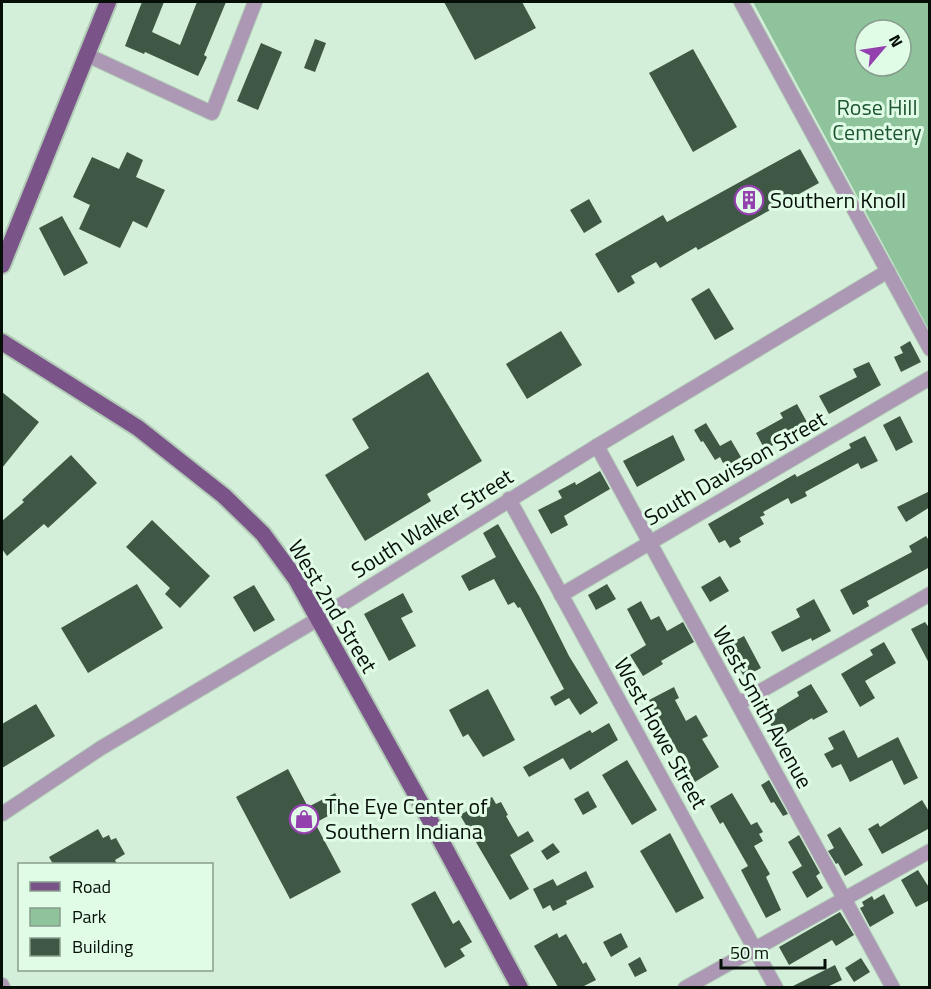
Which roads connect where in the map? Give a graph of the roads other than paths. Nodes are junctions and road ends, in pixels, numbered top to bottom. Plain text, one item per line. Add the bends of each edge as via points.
1 (108, 2) edge
2 (255, 2) edge
3 (741, 2) edge
4 (87, 55) junction
5 (2, 265) edge
6 (888, 271) junction
7 (2, 342) edge
8 (930, 349) edge
9 (930, 378) edge
10 (597, 446) junction
11 (509, 500) junction
12 (650, 542) junction
13 (930, 594) edge
14 (561, 595) junction
15 (318, 619) junction
16 (738, 704) junction
17 (2, 814) edge
18 (930, 851) edge
19 (844, 898) junction
20 (754, 948) junction
21 (520, 987) edge
22 (685, 987) edge
23 (776, 987) edge
24 (893, 987) edge

1 - 4 main road
2 - 4 street via 212,113
3 - 6 street
4 - 5 main road
6 - 8 street
6 - 10 street, South Walker Street
7 - 15 main road, West 2nd Street via 138,428 224,496 263,534 296,579
9 - 12 street, South Davisson Street
10 - 11 street, South Walker Street
10 - 12 street, West Smith Avenue
11 - 14 street, West Howe Street
11 - 15 street, South Walker Street
12 - 14 street, South Davisson Street
12 - 16 street, West Smith Avenue
13 - 16 street
14 - 20 street, West Howe Street
15 - 17 street, South Walker Street via 101,748
15 - 21 main road, West 2nd Street
16 - 19 street, West Smith Avenue
18 - 19 street
19 - 20 street
19 - 24 street, West Smith Avenue
20 - 22 street
20 - 23 street, West Howe Street

